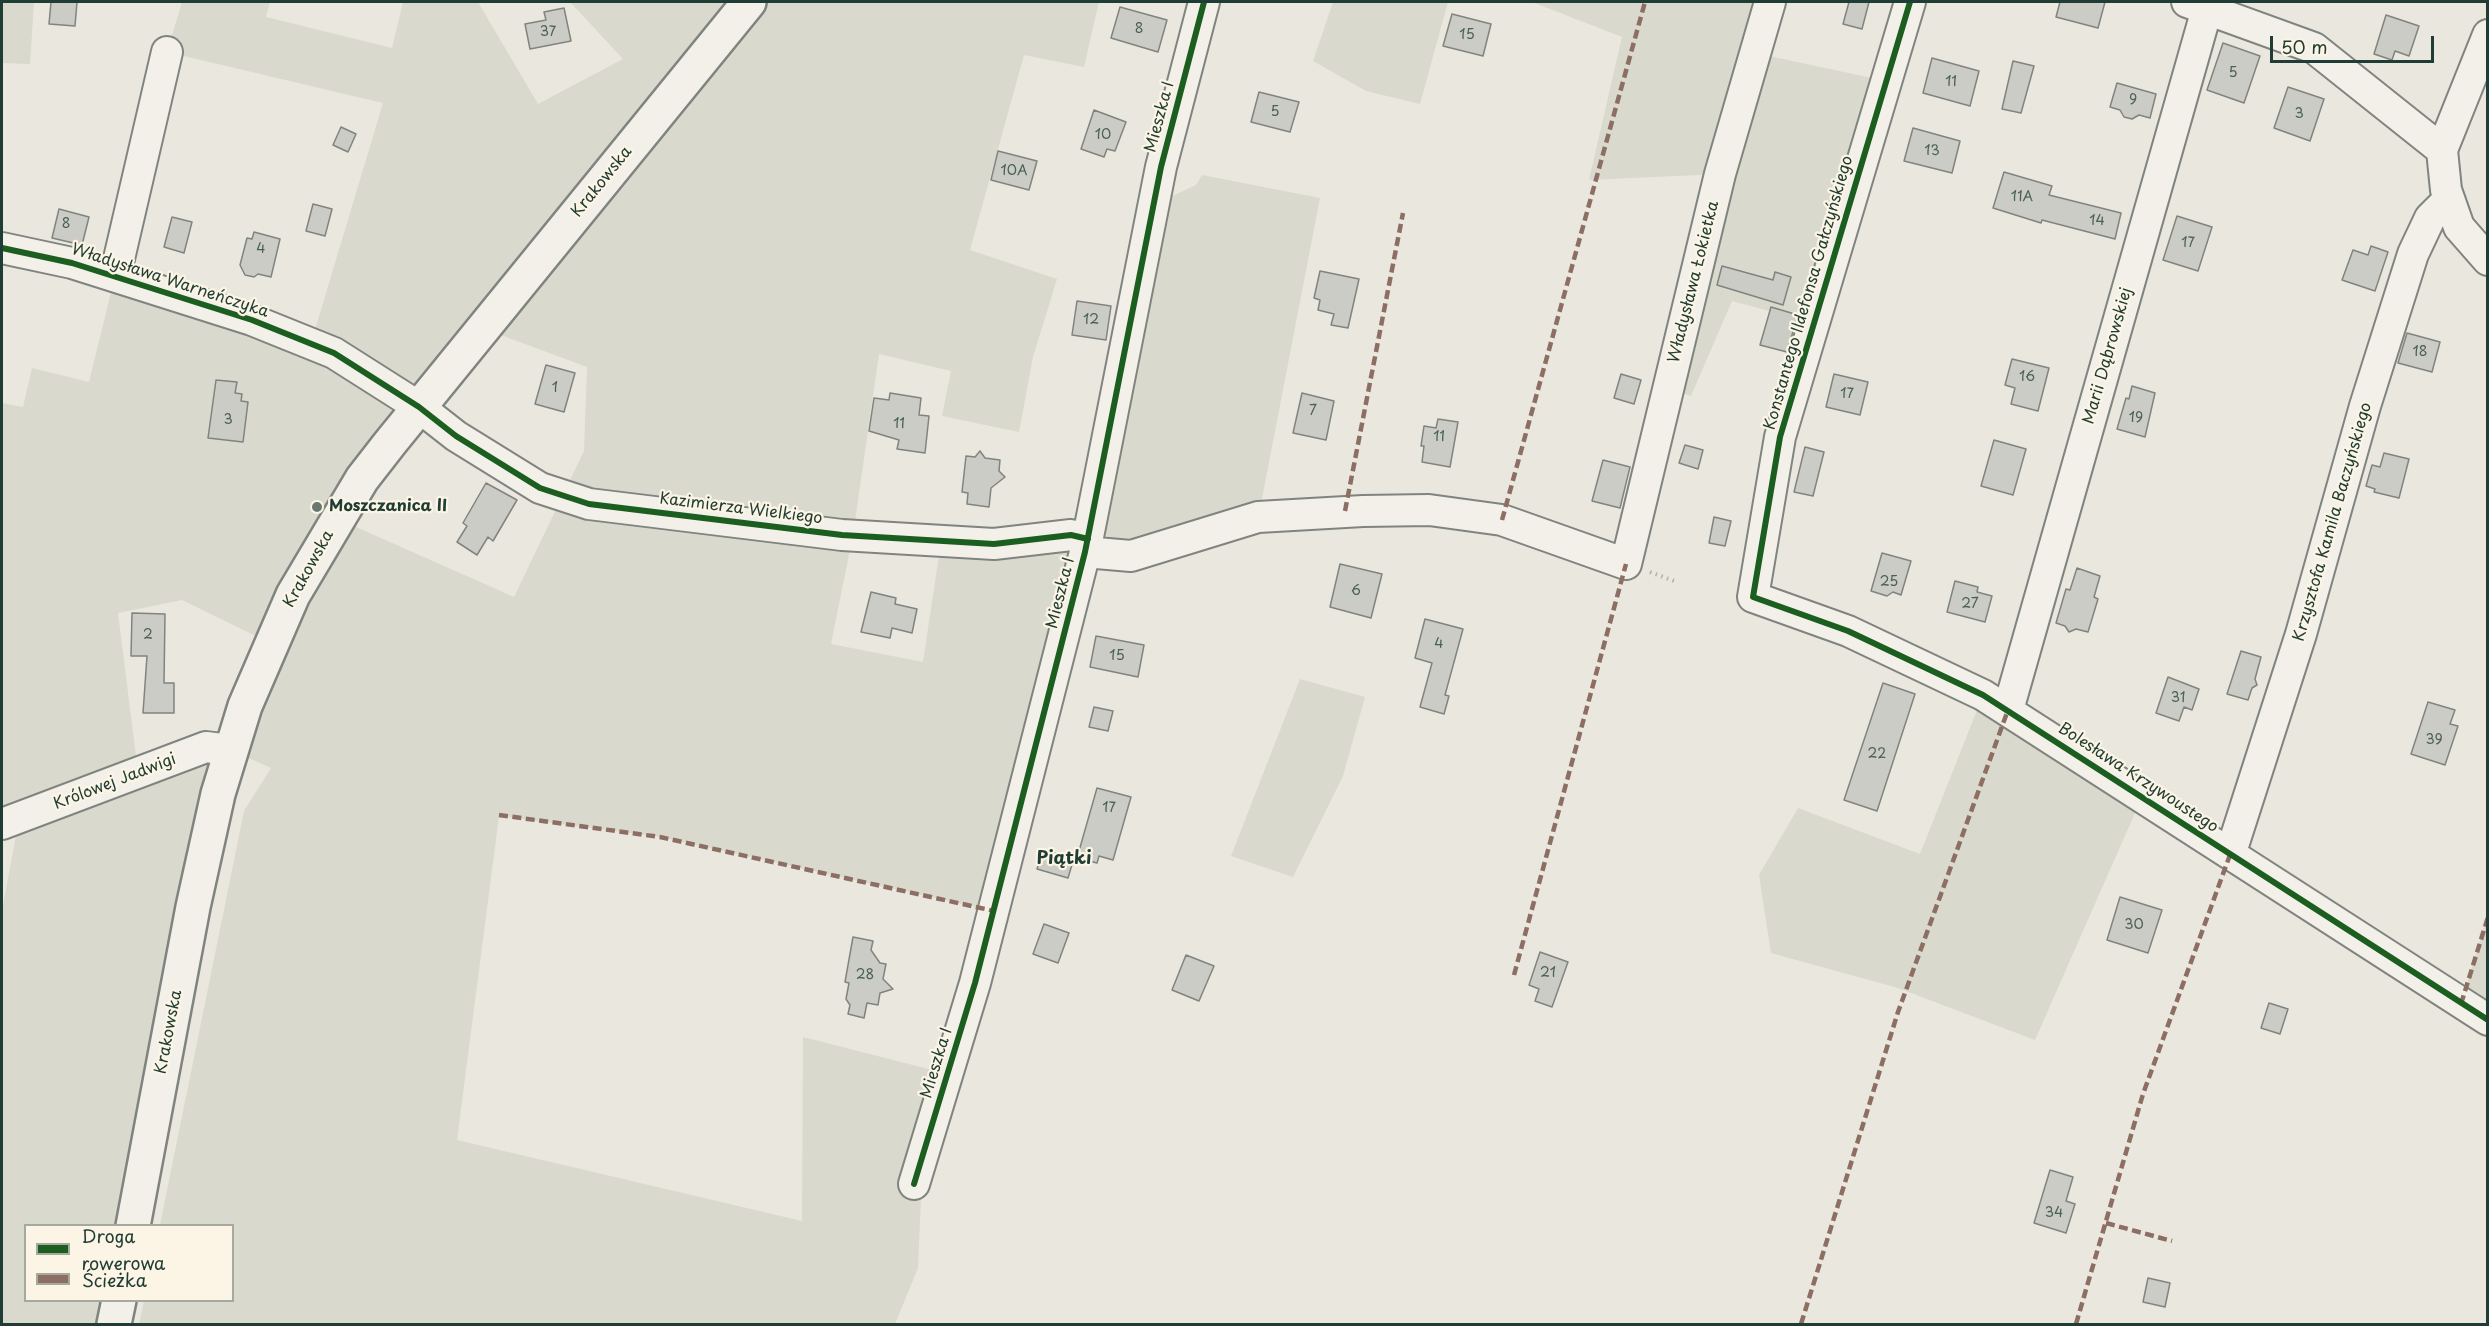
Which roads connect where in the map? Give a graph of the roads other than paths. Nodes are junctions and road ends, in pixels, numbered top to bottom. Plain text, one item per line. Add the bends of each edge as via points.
1 (749, 2) edge
2 (1204, 2) edge
3 (1770, 2) edge
4 (1910, 2) edge
5 (2201, 4) edge
6 (2487, 35) edge
7 (167, 52) dead end
8 (2442, 150) junction
9 (2449, 199) junction
10 (2, 248) edge
11 (2487, 260) edge
12 (115, 276) junction
13 (419, 407) junction
14 (1086, 545) junction
15 (1753, 597) joint
16 (2008, 710) junction
17 (231, 750) junction
18 (2, 824) edge
19 (2231, 852) junction
20 (2487, 1020) edge
21 (914, 1184) dead end
22 (133, 1224) edge
23 (119, 1302) edge
24 (114, 1324) edge

1 - 13 main road, Krakowska
2 - 14 street, Mieszka I via 1161,167
3 - 14 street, Władysława Łokietka via 1720,174 1626,564 1502,520 1429,510 1258,517 1131,556
4 - 15 street, Konstantego Ildefonsa Gałczyńskiego via 1780,437
5 - 8 street via 2314,48
5 - 16 street, Marii Dąbrowskiej
6 - 8 street
7 - 12 street, Władysława Warneńczyka
8 - 9 street
9 - 11 street via 2458,227
9 - 19 street, Krzysztofa Kamila Baczyńskiego via 2430,218 2413,254 2365,406 2301,634
10 - 12 street, Władysława Warneńczyka
12 - 13 street, Władysława Warneńczyka via 252,320 334,353
13 - 14 street, Kazimierza Wielkiego via 456,436 540,488 589,504 842,535 994,544 1071,535
13 - 17 main road, Krakowska via 362,479 310,565 270,643
14 - 21 street, Mieszka I via 975,983
15 - 16 street, Bolesława Krzywoustego via 1848,631
16 - 19 street, Bolesława Krzywoustego
17 - 18 street, Królowej Jadwigi via 206,747
17 - 22 main road, Krakowska via 193,907
19 - 20 street, Bolesława Krzywoustego
23 - 24 main road

